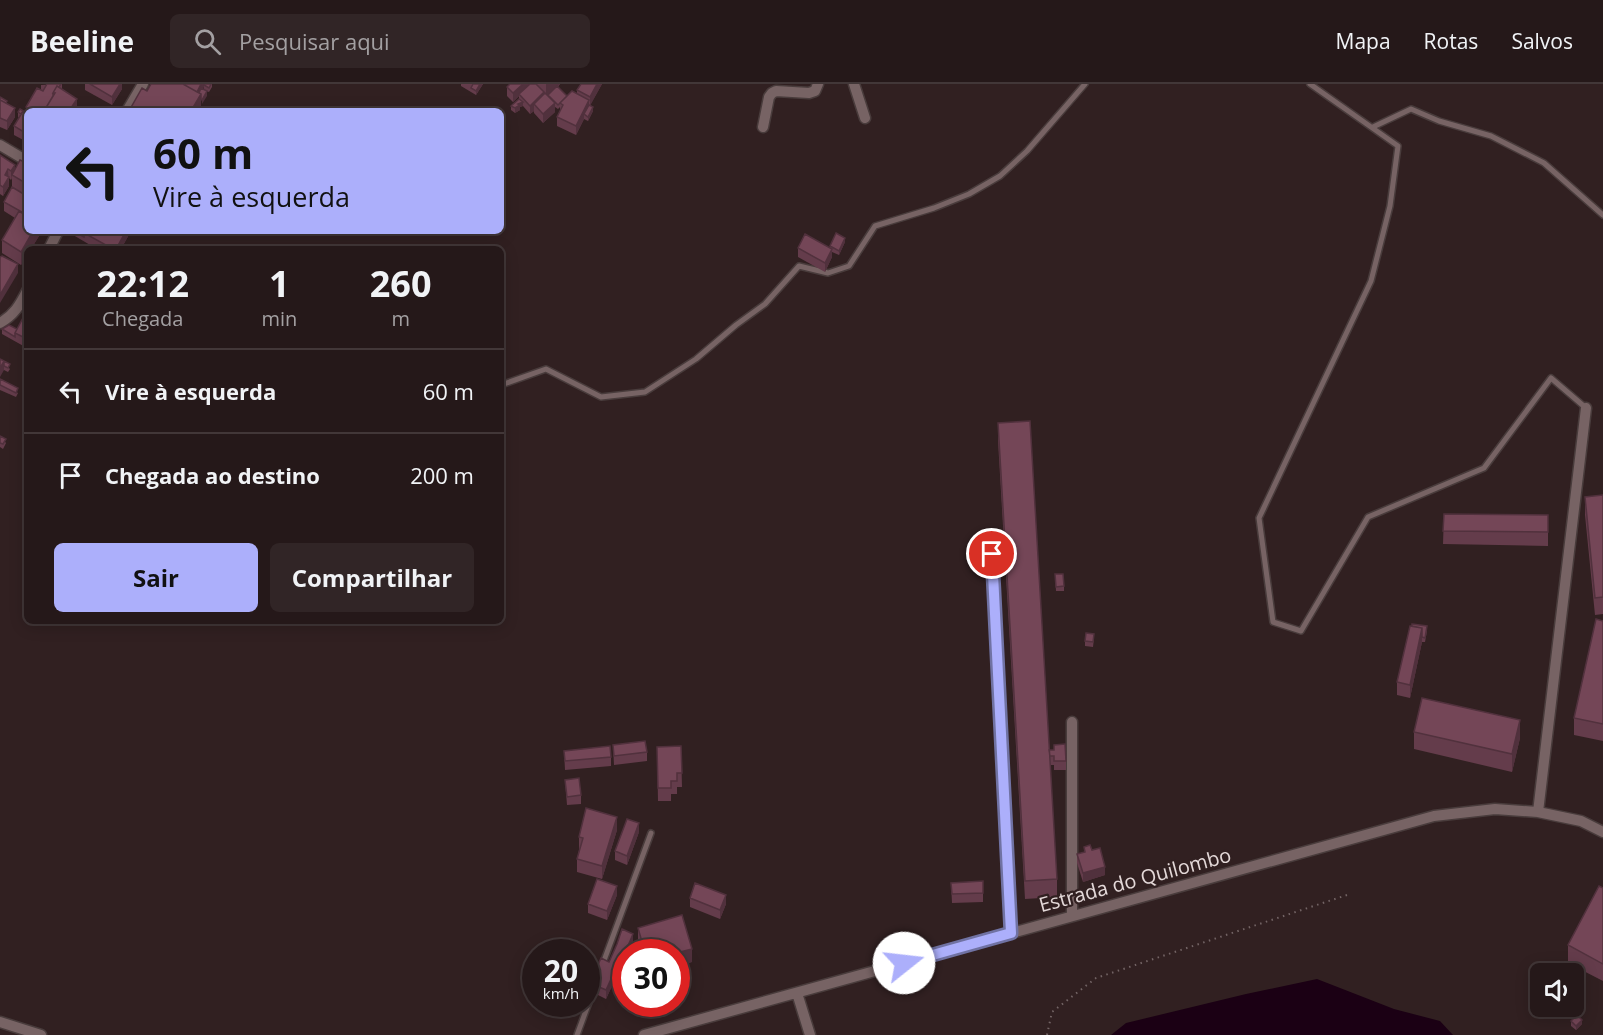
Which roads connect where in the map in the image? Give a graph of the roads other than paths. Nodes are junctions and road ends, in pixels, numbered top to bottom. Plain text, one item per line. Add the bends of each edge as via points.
1 (143, 84) edge
2 (818, 84) edge
3 (855, 84) edge
4 (1085, 84) edge
5 (1310, 84) edge
6 (129, 108) edge
7 (865, 118) dead end
8 (763, 127) dead end
9 (1373, 128) junction
10 (0, 146) edge
11 (24, 159) edge
12 (1603, 215) edge
13 (24, 296) edge
14 (0, 323) edge
15 (504, 384) edge
16 (1586, 408) joint
17 (992, 554) dead end
18 (1072, 722) dead end
19 (1538, 812) junction
20 (651, 832) dead end
21 (1603, 832) edge
22 (1072, 915) junction
23 (1011, 933) junction
24 (602, 968) edge
25 (797, 993) junction
26 (583, 1017) edge
27 (0, 1022) edge
28 (688, 1023) junction
29 (40, 1035) edge
30 (577, 1035) edge
31 (644, 1035) edge
32 (692, 1035) edge
33 (810, 1035) edge

1 - 6 street
2 - 8 street via 809,93 772,93
3 - 7 street
4 - 15 lane via 1000,176 934,208 874,226 849,266 828,273 799,266 765,304 696,359 645,392 601,398 546,369
5 - 9 lane
9 - 12 lane via 1411,109 1491,136 1544,163
9 - 16 lane via 1398,146 1390,206 1371,280 1259,518 1273,622 1301,632 1368,517 1484,468 1551,378
10 - 11 street
13 - 14 street via 9,318
16 - 19 street
17 - 23 lane
18 - 22 street
19 - 21 street, Estrada do Quilombo via 1581,821
19 - 22 street, Estrada do Quilombo via 1495,808 1434,816
20 - 24 lane
22 - 23 street, Estrada do Quilombo
23 - 25 street, Estrada do Quilombo
25 - 28 street, Estrada do Quilombo
25 - 33 street
26 - 30 lane
27 - 29 street
28 - 31 street, Estrada do Quilombo
28 - 32 street

